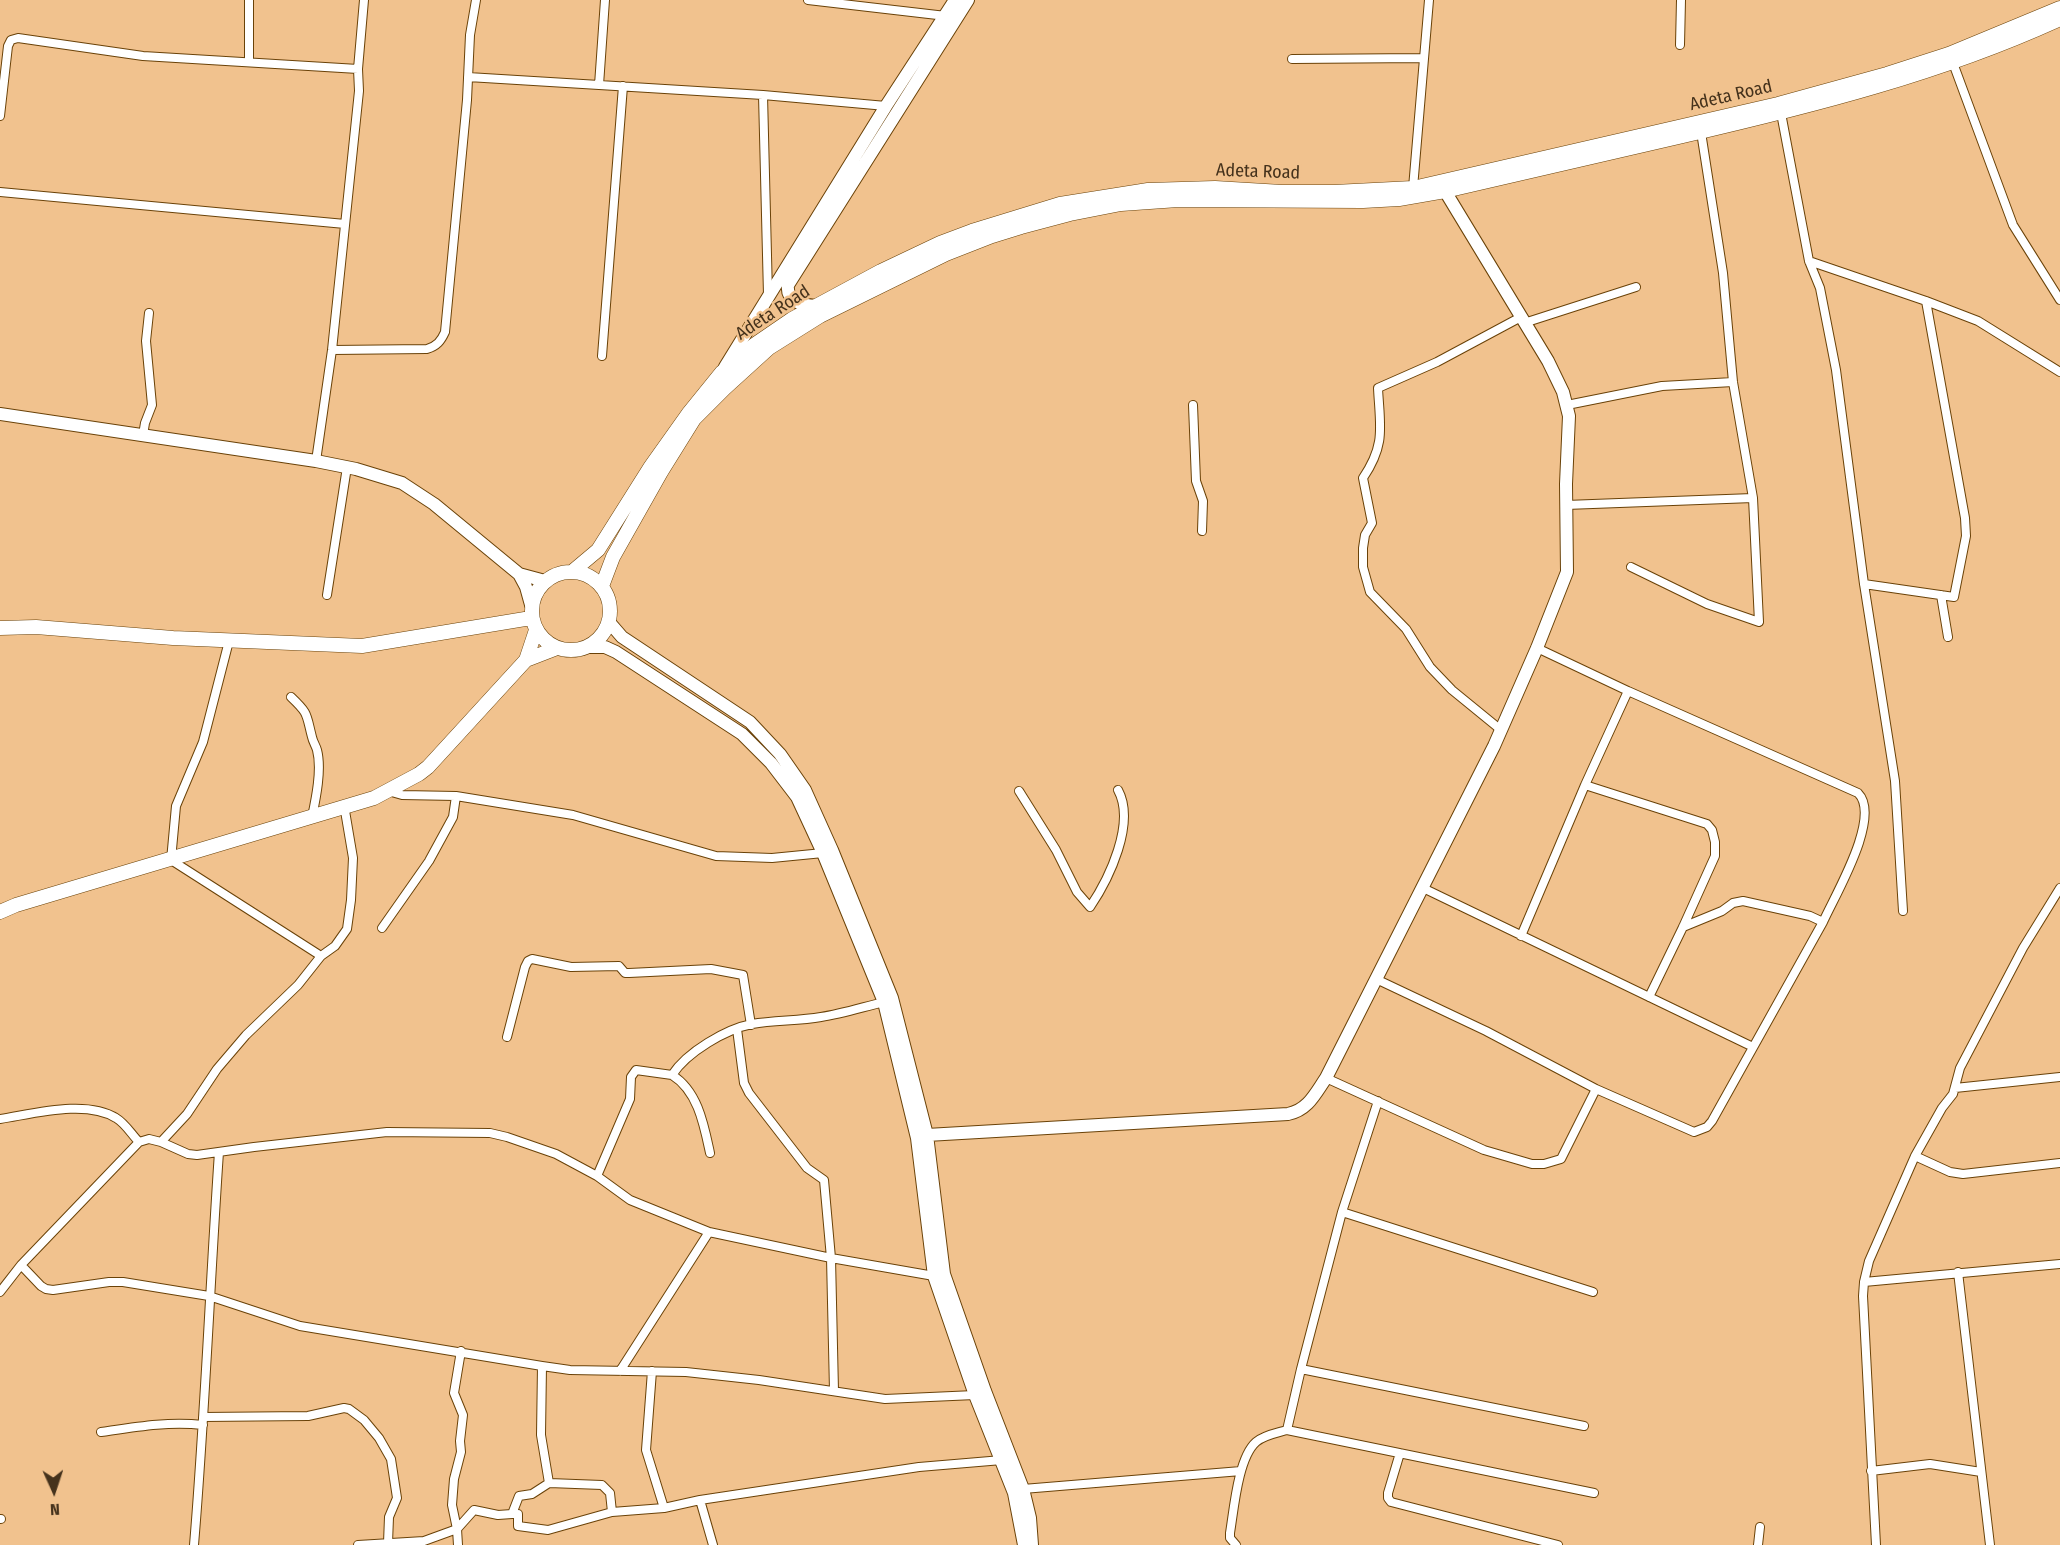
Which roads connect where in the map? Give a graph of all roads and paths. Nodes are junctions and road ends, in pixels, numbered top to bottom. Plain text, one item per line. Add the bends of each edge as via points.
1 (249, 0) edge
2 (364, 0) edge
3 (476, 0) edge
4 (605, 0) edge
5 (808, 0) edge
6 (956, 0) edge
7 (968, 0) edge
8 (1429, 0) edge
9 (1681, 0) edge
10 (2060, 8) edge
11 (946, 16) junction
12 (2060, 19) edge
13 (1680, 45) dead end
14 (1423, 58) junction
15 (1292, 59) dead end
16 (249, 61) junction
17 (1953, 63) junction
18 (358, 69) junction
19 (468, 77) junction
20 (599, 85) junction
21 (624, 87) junction
22 (763, 95) junction
23 (886, 106) junction
24 (1781, 113) junction
25 (0, 116) edge
26 (1701, 132) junction
27 (1413, 188) junction
28 (1445, 191) junction
29 (0, 192) edge
30 (1019, 222) junction
31 (345, 224) junction
32 (1809, 261) junction
33 (1636, 287) dead end
34 (768, 295) junction
35 (2060, 300) edge
36 (1926, 301) junction
37 (816, 306) junction
38 (149, 313) dead end
39 (1522, 320) junction
40 (332, 350) junction
41 (602, 356) dead end
42 (722, 372) junction
43 (2060, 372) edge
44 (1733, 382) junction
45 (1193, 405) dead end
46 (1567, 405) junction
47 (0, 414) edge
48 (143, 435) junction
49 (316, 461) junction
50 (347, 467) junction
51 (1753, 498) junction
52 (1566, 505) junction
53 (1202, 531) dead end
54 (1631, 567) dead end
55 (573, 571) junction
56 (519, 574) junction
57 (544, 580) junction
58 (1864, 584) junction
59 (602, 586) junction
60 (327, 595) dead end
61 (1941, 595) junction
62 (533, 618) junction
63 (609, 622) junction
64 (0, 627) edge
65 (1948, 637) dead end
66 (229, 641) junction
67 (587, 647) junction
68 (557, 648) junction
69 (1537, 648) junction
70 (526, 660) junction
71 (1628, 691) junction
72 (291, 697) dead end
73 (1501, 730) junction
74 (1585, 785) junction
75 (386, 790) junction
76 (1118, 790) dead end
77 (1019, 791) dead end
78 (456, 796) junction
79 (344, 805) junction
80 (312, 817) junction
81 (818, 830) junction
82 (823, 853) junction
83 (171, 860) junction
84 (1423, 888) junction
85 (2060, 888) edge
86 (1903, 911) dead end
87 (0, 912) edge
88 (1823, 921) junction
89 (1683, 927) junction
90 (382, 928) dead end
91 (1521, 936) junction
92 (321, 956) junction
93 (1376, 979) junction
94 (1649, 997) junction
95 (884, 1002) junction
96 (751, 1024) junction
97 (737, 1029) junction
98 (507, 1037) dead end
99 (1753, 1047) junction
100 (672, 1075) junction
101 (2060, 1077) edge
102 (1326, 1078) junction
103 (1955, 1088) junction
104 (1596, 1089) junction
105 (1378, 1101) junction
106 (0, 1119) edge
107 (927, 1135) junction
108 (139, 1142) junction
109 (161, 1142) junction
110 (219, 1152) junction
111 (710, 1153) dead end
112 (1915, 1156) junction
113 (2060, 1163) edge
114 (597, 1176) junction
115 (1342, 1212) junction
116 (709, 1232) junction
117 (831, 1258) junction
118 (2060, 1264) edge
119 (21, 1265) junction
120 (1958, 1272) junction
121 (934, 1276) junction
122 (1864, 1282) junction
123 (0, 1292) edge
124 (1593, 1292) dead end
125 (209, 1296) junction
126 (461, 1351) junction
127 (970, 1364) junction
128 (542, 1366) junction
129 (1301, 1369) junction
130 (620, 1371) junction
131 (652, 1371) junction
132 (834, 1391) junction
133 (975, 1395) junction
134 (203, 1421) junction
135 (1584, 1425) dead end
136 (1287, 1430) junction
137 (101, 1432) dead end
138 (1400, 1454) junction
139 (1002, 1460) junction
140 (1241, 1471) junction
141 (1871, 1471) junction
142 (1981, 1472) junction
143 (549, 1483) junction
144 (1023, 1490) junction
145 (1594, 1493) dead end
146 (700, 1500) junction
147 (664, 1508) junction
148 (612, 1512) junction
149 (512, 1514) junction
150 (1760, 1527) dead end
151 (457, 1529) junction
152 (388, 1543) junction
153 (194, 1545) edge
154 (358, 1545) edge
155 (458, 1545) edge
156 (713, 1545) edge
157 (1024, 1545) edge
158 (1032, 1545) edge
159 (1236, 1545) edge
160 (1557, 1545) edge
161 (1758, 1545) edge
162 (1876, 1545) edge
163 (1990, 1545) edge

1 - 16 street
2 - 18 street
3 - 19 street
4 - 20 street
5 - 11 street
6 - 11 street
7 - 37 street via 788,285 790,298
8 - 14 street
9 - 13 street
10 - 27 main road, Adeta Road via 1949,54 1887,74 1778,104
11 - 23 street
12 - 17 main road, Adeta Road
14 - 15 street
14 - 27 street
16 - 18 street
16 - 25 street via 143,56 18,38 8,46
17 - 24 main road, Adeta Road
17 - 35 street via 2013,225
18 - 31 street
19 - 20 street
19 - 40 street via 441,340 427,349
20 - 21 street
21 - 22 street
21 - 41 street
22 - 23 street
22 - 34 street
23 - 34 street
24 - 26 main road, Adeta Road
24 - 32 street
26 - 28 main road, Adeta Road
26 - 44 street via 1723,273
27 - 30 main road, Adeta Road via 1334,192 1148,190 1060,204
28 - 30 main road, Adeta Road via 1363,201 1178,200 1121,204
28 - 39 street
29 - 31 street
30 - 37 main road, Adeta Road via 972,231 920,252
30 - 59 main road, Adeta Road via 820,316 769,348 694,420 660,472 613,557
31 - 40 street
32 - 36 street
32 - 58 street via 1820,288 1836,370
33 - 39 street
34 - 42 street
36 - 43 street via 1978,321
36 - 61 street via 1966,536 1954,597
37 - 42 main road, Adeta Road via 754,345
38 - 48 street via 146,341 152,405
39 - 46 street via 1548,361
39 - 73 street via 1378,388 1381,435 1375,460 1363,478 1372,523 1363,548 1370,592 1406,629 1430,667
40 - 49 street
42 - 55 main road, Adeta Road via 651,466 598,550
44 - 46 street via 1662,386
44 - 51 street
45 - 53 street via 1196,481 1203,501
46 - 52 street
47 - 48 street
48 - 49 street
49 - 50 street
50 - 56 street via 402,483 434,504
50 - 60 street
51 - 52 street
51 - 54 street via 1759,622 1707,604
52 - 69 street via 1567,572
55 - 57 main road
55 - 59 main road via 588,575
56 - 57 street
56 - 62 street
57 - 62 main road via 535,592
58 - 61 street
58 - 86 street via 1895,781
59 - 63 main road via 610,603
61 - 65 street
62 - 66 main road via 362,646
62 - 68 main road via 544,640
62 - 70 main road
63 - 67 main road via 600,638
63 - 81 street via 622,638 750,722 780,754 805,790
64 - 66 main road
66 - 83 street via 203,742 176,806
67 - 68 main road via 572,651
67 - 81 street via 605,647 616,652 742,734 771,763
68 - 70 main road
69 - 71 street
69 - 73 street
70 - 75 main road via 428,767
71 - 74 street
71 - 88 street via 1863,798 1865,811 1859,846
72 - 80 street via 305,710 318,752
73 - 84 street
74 - 89 street via 1707,824 1712,830 1714,856
74 - 91 street
75 - 78 street via 402,795
75 - 79 main road via 374,798
76 - 77 street via 1123,815 1121,836 1103,888 1090,907 1077,892
78 - 82 street via 573,815 716,856 772,858
78 - 90 street via 453,817 429,861
79 - 80 main road
79 - 92 street via 353,858 347,929 336,946
80 - 83 main road
81 - 82 street
81 - 107 street via 892,998
82 - 95 street
83 - 87 main road
83 - 92 street
84 - 91 street
84 - 93 street
85 - 103 street via 2023,948 1960,1068
88 - 89 street via 1743,901
88 - 99 street
89 - 94 street
91 - 94 street
92 - 109 street via 298,985 246,1035
93 - 102 street
93 - 104 street
94 - 99 street
95 - 96 street via 822,1017
95 - 121 street via 917,1138
96 - 97 street
96 - 98 street via 743,975 711,969 629,974 619,966 571,967 532,959 525,967
97 - 100 street via 679,1064
97 - 117 street via 748,1093 807,1168 824,1180
99 - 104 street via 1712,1121 1701,1131 1694,1132
100 - 111 street via 685,1085 696,1104
100 - 114 street via 636,1070 631,1077 630,1099
101 - 103 street
102 - 105 street
102 - 107 street via 1306,1107 1288,1114
103 - 112 street
104 - 105 street via 1561,1159 1544,1164 1484,1150
105 - 115 street
106 - 108 street via 74,1108 95,1110 117,1118
107 - 127 street via 944,1274
108 - 109 street
108 - 119 street
109 - 110 street via 188,1154
110 - 114 street via 387,1132 490,1133 556,1154
110 - 125 street
112 - 113 street via 1963,1174
112 - 122 street via 1869,1261
114 - 116 street via 630,1200
115 - 124 street
115 - 129 street
116 - 117 street
116 - 130 street
117 - 121 street
117 - 132 street
118 - 120 street
119 - 123 street
119 - 125 street via 46,1289 123,1282
120 - 122 street
120 - 142 street
121 - 127 street
122 - 141 street
125 - 126 street via 300,1326
125 - 134 street
126 - 128 street
126 - 151 street via 454,1393 463,1415 452,1504
127 - 133 street
127 - 144 street
128 - 130 street
128 - 143 street via 541,1435
129 - 135 street
129 - 136 street
130 - 131 street
131 - 132 street
131 - 147 street via 646,1450
132 - 133 street via 885,1399
133 - 139 street
134 - 137 street
134 - 152 street via 308,1416 349,1409 364,1420 391,1459 397,1498 389,1517
134 - 153 street
136 - 138 street
136 - 140 street via 1257,1441 1248,1451
138 - 145 street
138 - 160 street via 1388,1493 1391,1502
139 - 146 street via 919,1467
139 - 157 street via 1014,1493
140 - 144 street
140 - 159 street via 1230,1533
141 - 142 street via 1930,1464
141 - 162 street
142 - 163 street
143 - 148 street via 602,1485 610,1493
143 - 149 street via 519,1497
144 - 158 street
146 - 147 street
146 - 156 street
147 - 148 street
148 - 149 street via 548,1530 518,1526 518,1514
149 - 151 street via 474,1510
150 - 161 street
151 - 152 street via 419,1542
151 - 155 street
152 - 154 street

